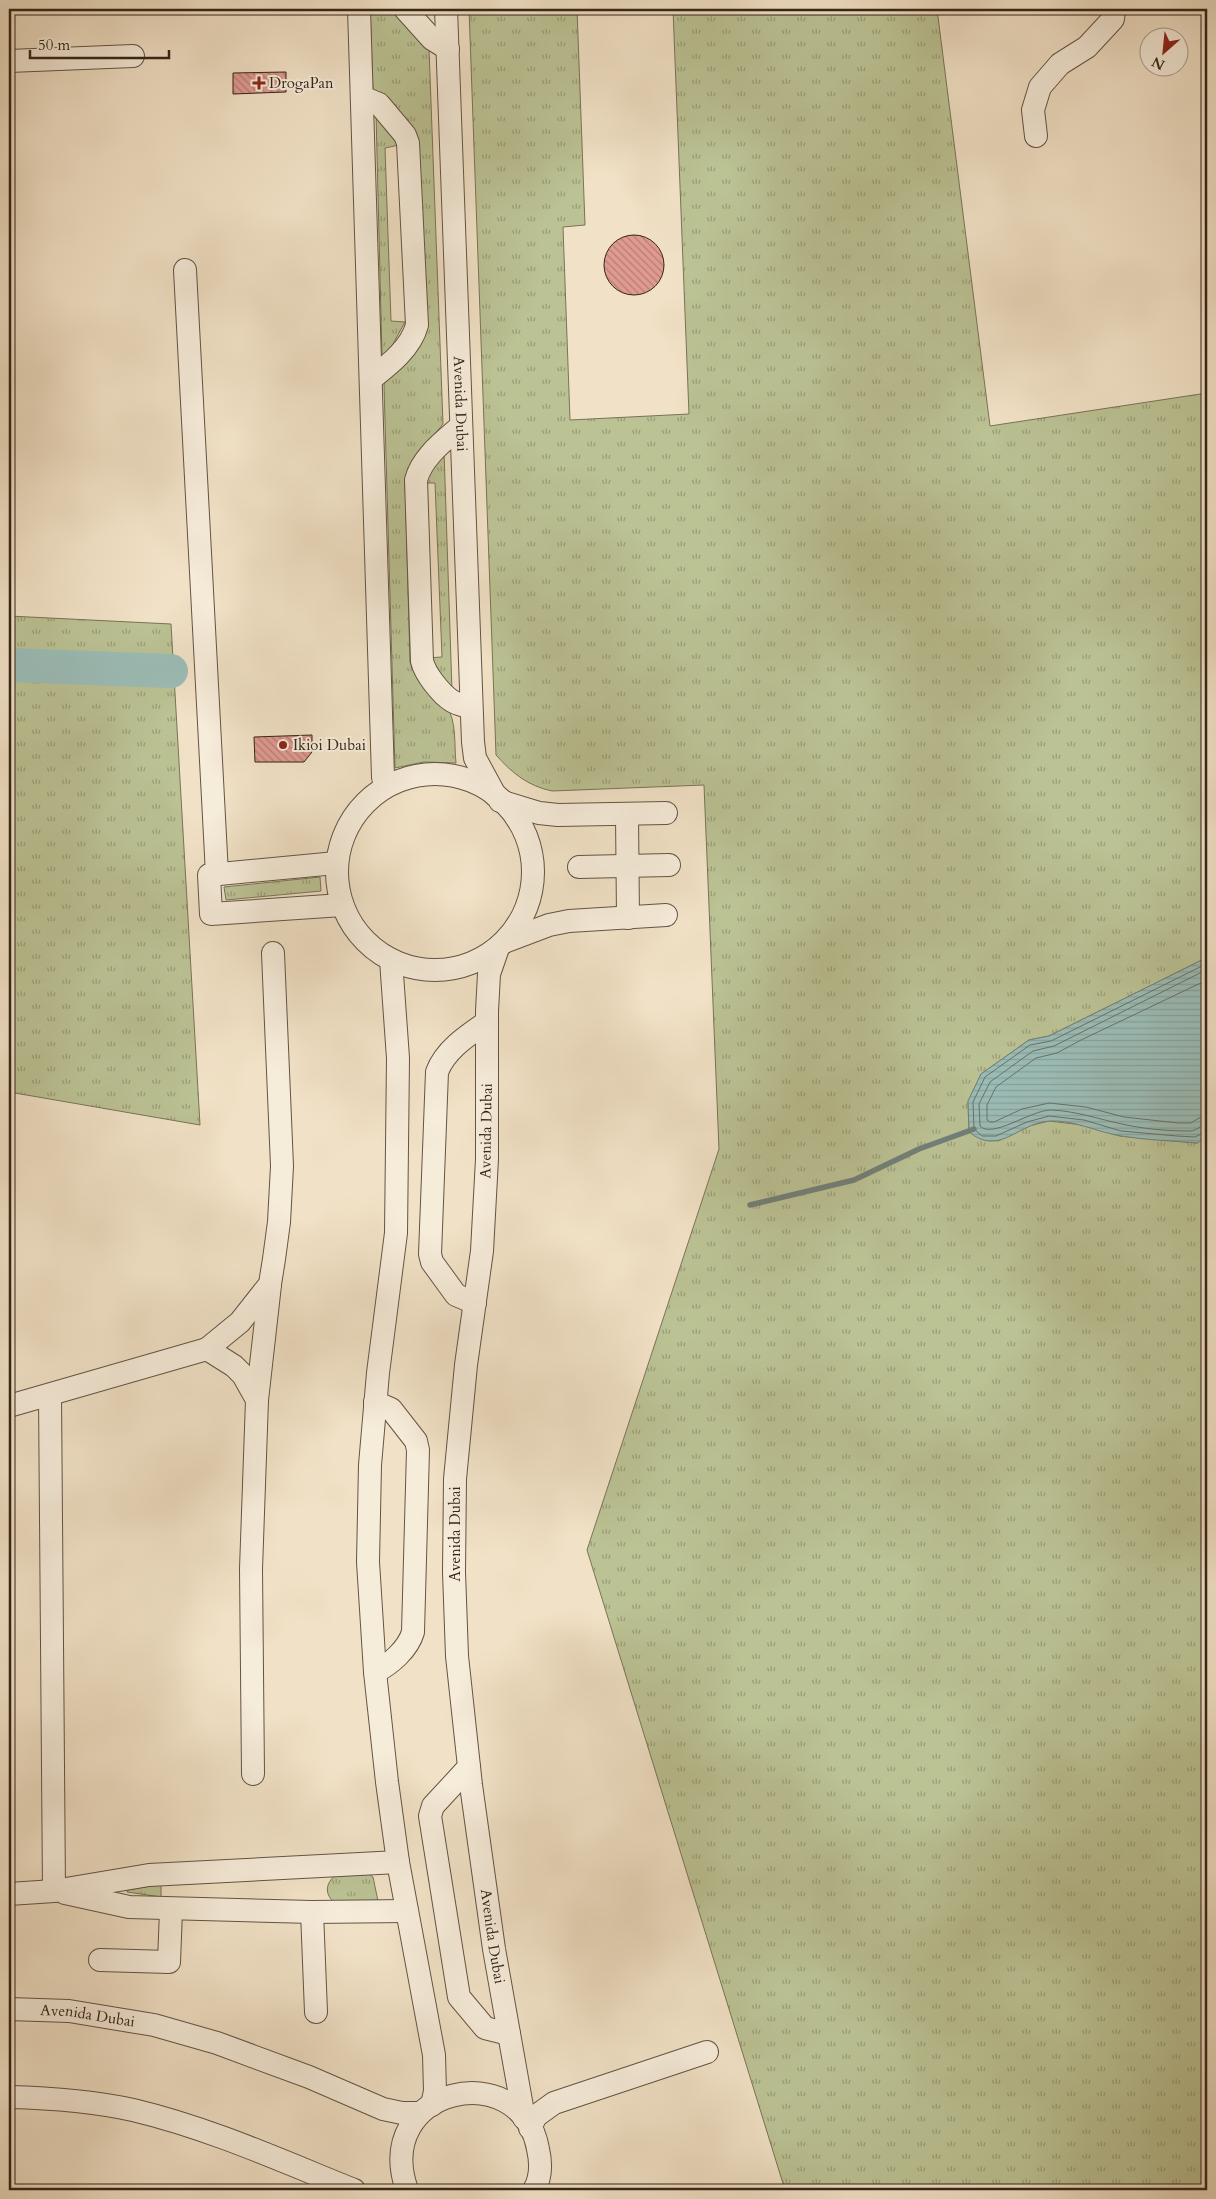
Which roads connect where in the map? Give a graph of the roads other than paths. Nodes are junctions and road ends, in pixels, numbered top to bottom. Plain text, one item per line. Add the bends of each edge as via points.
1 (359, 9) edge
2 (405, 9) edge
3 (446, 9) edge
4 (1114, 9) edge
5 (448, 49) junction
6 (133, 56) dead end
7 (9, 61) edge
8 (362, 97) junction
9 (1036, 136) dead end
10 (185, 270) dead end
11 (371, 379) junction
12 (461, 426) junction
13 (471, 708) junction
14 (386, 787) junction
15 (497, 798) junction
16 (666, 813) dead end
17 (628, 814) junction
18 (336, 863) junction
19 (670, 865) dead end
20 (628, 866) junction
21 (580, 867) dead end
22 (217, 874) junction
23 (342, 905) junction
24 (666, 915) dead end
25 (628, 918) junction
26 (501, 945) junction
27 (273, 953) dead end
28 (391, 960) junction
29 (487, 1022) junction
30 (270, 1284) junction
31 (475, 1303) junction
32 (208, 1349) junction
33 (50, 1395) junction
34 (257, 1400) junction
35 (375, 1402) junction
36 (9, 1406) edge
37 (375, 1672) junction
38 (469, 1767) junction
39 (253, 1774) dead end
40 (398, 1862) junction
41 (54, 1891) junction
42 (9, 1894) edge
43 (171, 1910) junction
44 (407, 1911) junction
45 (312, 1912) junction
46 (100, 1960) dead end
47 (9, 2009) edge
48 (316, 2012) dead end
49 (509, 2034) junction
50 (707, 2052) dead end
51 (9, 2096) edge
52 (426, 2109) junction
53 (527, 2123) junction
54 (354, 2190) edge
55 (406, 2190) edge
56 (534, 2190) edge

1 - 8 street
2 - 5 street via 432,38
3 - 5 street, Avenida Dubai
4 - 9 street via 1113,19 1086,47 1060,64 1040,88 1033,110
5 - 12 street, Avenida Dubai
6 - 7 street
8 - 11 street
8 - 11 street via 379,104 406,135 408,143 417,325 414,335 392,362
10 - 22 street
11 - 14 street via 383,777
12 - 13 street, Avenida Dubai
12 - 13 street via 419,469 416,480 421,642 424,670 433,682 451,701
13 - 15 street, Avenida Dubai via 475,758
14 - 15 street, Avenida Dubai via 405,778 448,775 473,782
14 - 18 street, Avenida Dubai via 366,801 351,820
15 - 17 street via 539,813
15 - 26 street, Avenida Dubai via 513,814 526,836 533,874 524,914
16 - 17 street
17 - 20 street
18 - 22 street
18 - 23 street, Avenida Dubai
19 - 20 street
20 - 21 street
20 - 25 street
22 - 23 street via 209,875 211,914
23 - 28 street, Avenida Dubai via 359,934
24 - 25 street
25 - 26 street via 569,921
26 - 28 street, Avenida Dubai via 474,963 448,970 409,967
26 - 29 street, Avenida Dubai via 489,974
27 - 30 street via 282,1166 279,1222
28 - 35 street via 398,1058 396,1233
29 - 31 street, Avenida Dubai via 487,1159 482,1251
29 - 31 street via 465,1037 441,1062 437,1072 430,1254 432,1262 456,1295
30 - 32 street via 240,1322
30 - 34 street
31 - 38 street, Avenida Dubai via 455,1479 457,1656
32 - 33 street
32 - 34 street via 243,1375
33 - 36 street
33 - 41 street
34 - 39 street via 250,1569
35 - 37 street via 368,1562
35 - 37 street via 392,1409 416,1441 418,1450 414,1632 410,1642 386,1667
37 - 40 street
38 - 49 street, Avenida Dubai
38 - 49 street via 433,1806 430,1816 459,1997 485,2028
40 - 41 street via 149,1875
40 - 44 street
41 - 42 street
41 - 43 street via 129,1908
43 - 45 street
43 - 46 street via 169,1962
44 - 45 street
44 - 52 street via 434,2055 435,2091
45 - 48 street
47 - 52 street, Avenida Dubai via 69,2011 154,2025 217,2043 383,2109 402,2113
49 - 53 street, Avenida Dubai
50 - 53 street via 554,2103
51 - 54 street via 70,2099 133,2110 195,2128
52 - 53 street, Avenida Dubai via 437,2100 459,2093 483,2093 505,2102
52 - 55 street via 407,2131 401,2153 401,2175
53 - 56 street, Avenida Dubai via 536,2138 540,2162

